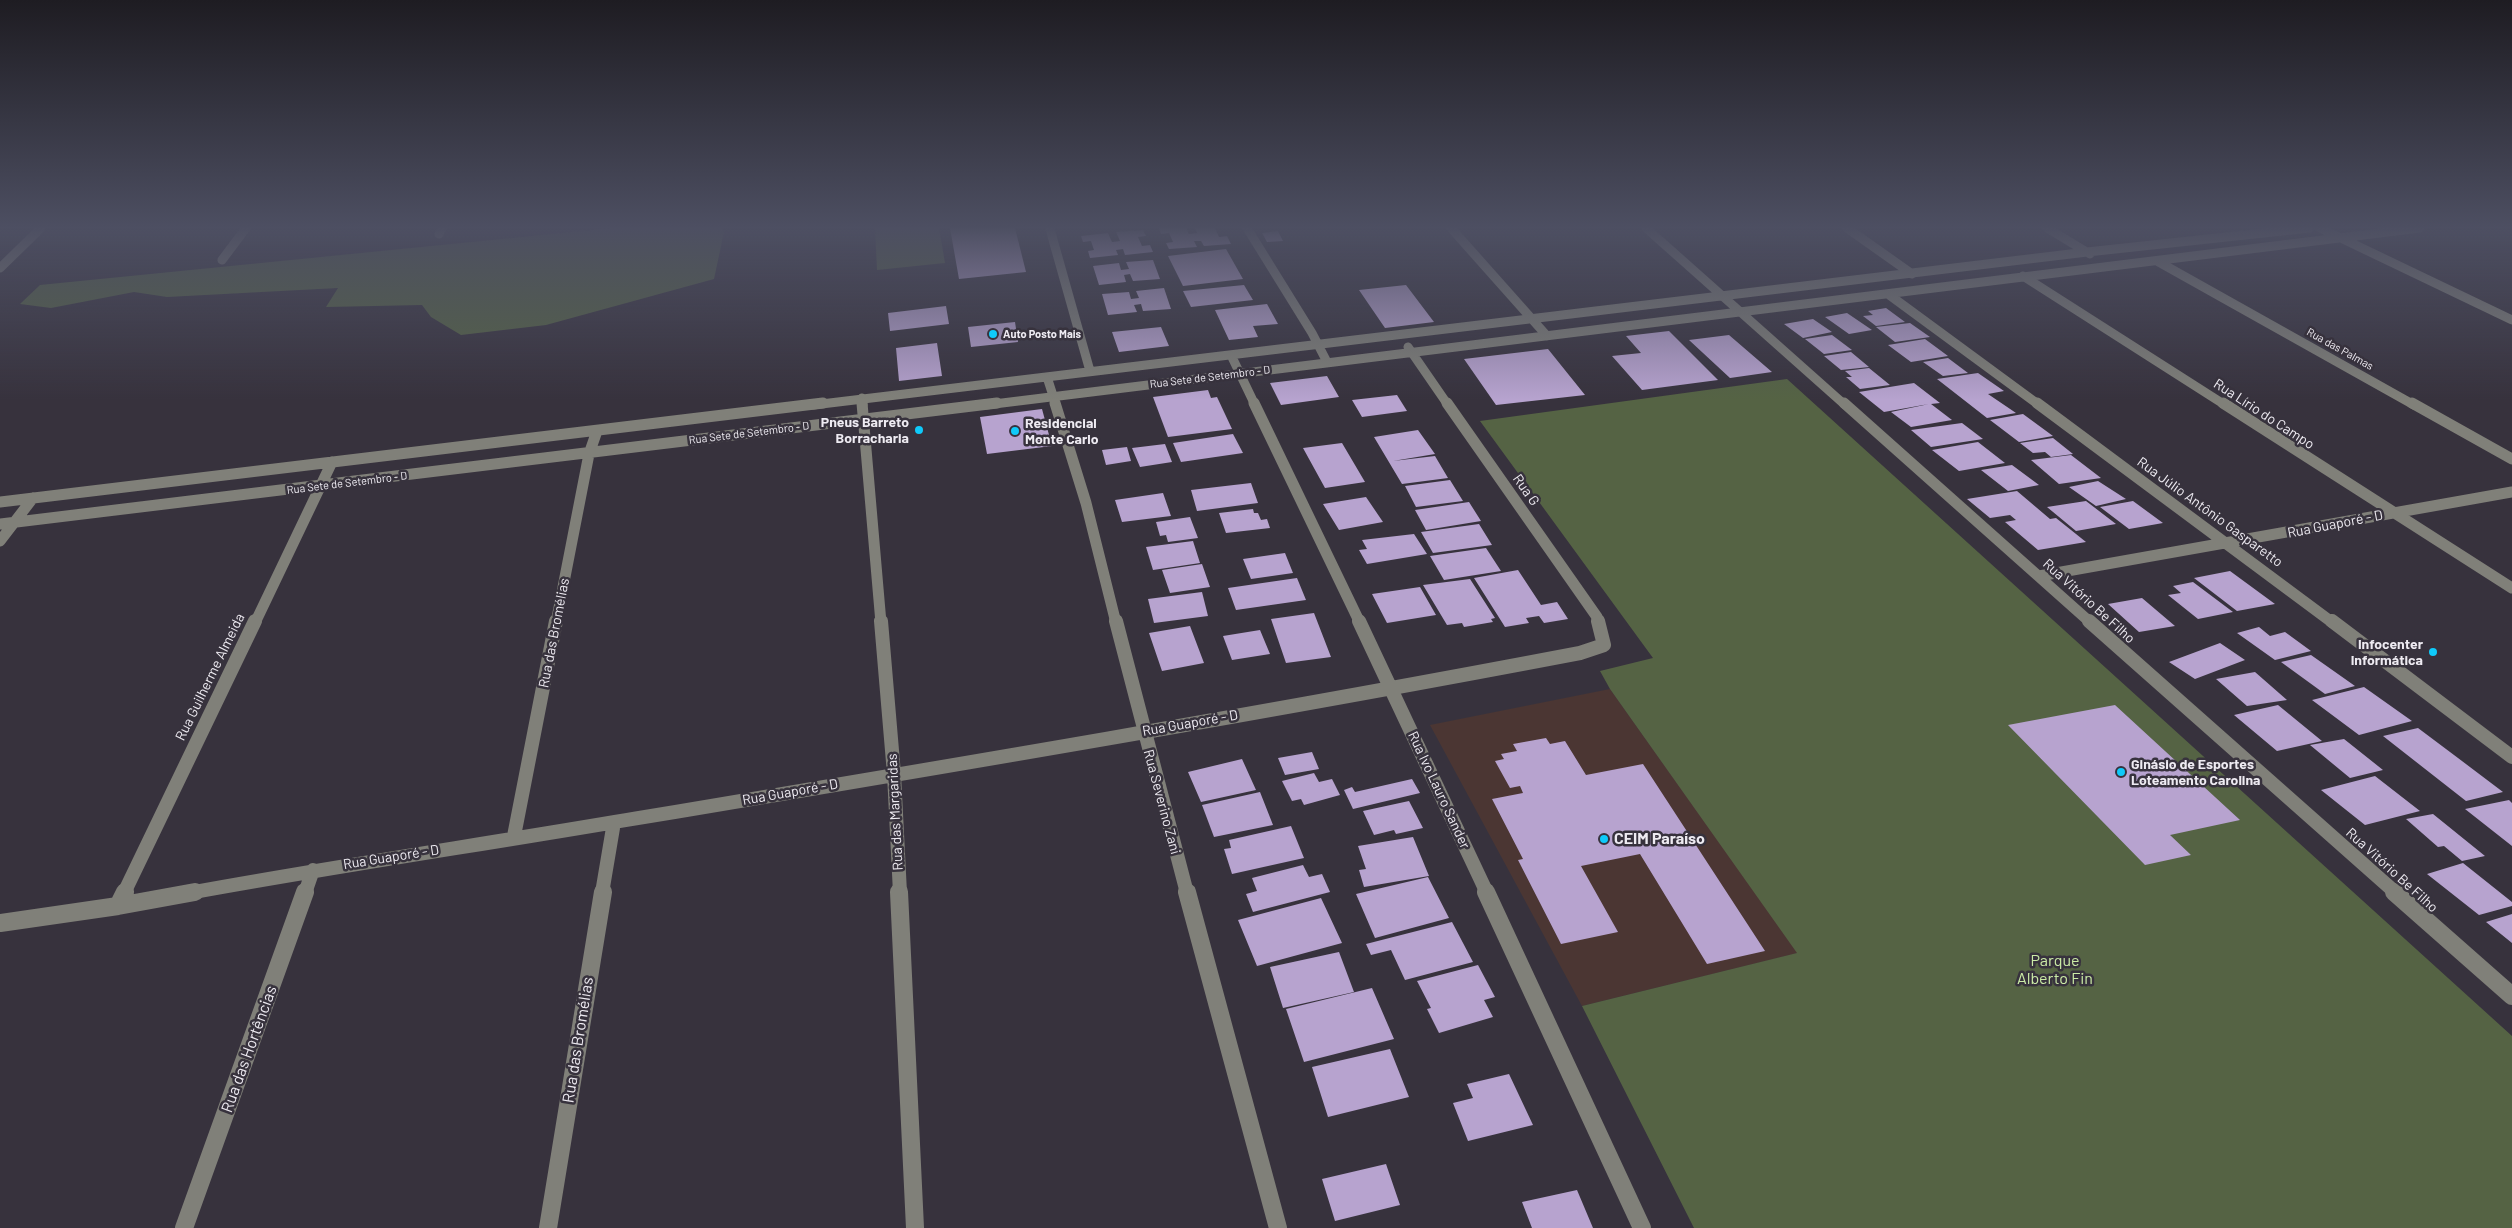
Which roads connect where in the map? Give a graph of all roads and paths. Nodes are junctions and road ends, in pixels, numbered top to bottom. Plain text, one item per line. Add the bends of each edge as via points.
1 (1066, 285) edge
2 (1283, 285) edge
3 (1501, 285) edge
4 (1711, 285) edge
5 (1815, 285) edge
6 (1963, 285) edge
7 (2037, 285) edge
8 (2201, 285) edge
9 (2440, 285) edge
10 (1888, 294) junction
11 (1723, 296) junction
12 (1590, 312) junction
13 (1743, 313) junction
14 (1530, 319) junction
15 (2512, 320) edge
16 (1610, 328) junction
17 (1398, 335) junction
18 (1547, 336) junction
19 (1318, 344) junction
20 (1412, 353) junction
21 (1231, 355) junction
22 (1327, 362) junction
23 (1090, 371) junction
24 (1240, 374) junction
25 (1047, 377) junction
26 (1054, 396) junction
27 (862, 398) junction
28 (865, 418) junction
29 (597, 431) junction
30 (589, 454) junction
31 (2512, 458) edge
32 (332, 462) junction
33 (321, 486) junction
34 (2512, 492) edge
35 (32, 498) junction
36 (0, 502) edge
37 (2394, 513) junction
38 (15, 522) junction
39 (0, 524) edge
40 (0, 541) edge
41 (2228, 544) junction
42 (2039, 576) junction
43 (2512, 588) edge
44 (1580, 653) joint
45 (1391, 687) junction
46 (1143, 731) junction
47 (2512, 757) edge
48 (894, 774) junction
49 (614, 822) junction
50 (514, 836) junction
51 (313, 870) junction
52 (118, 906) junction
53 (2, 925) edge
54 (2512, 996) edge
55 (184, 1228) edge
56 (548, 1228) edge
57 (915, 1228) edge
58 (1278, 1228) edge
59 (1642, 1228) edge

1 - 23 street
2 - 19 street
3 - 14 street
4 - 11 street, Rua Vitório Be Filho
5 - 11 street, Rua Sete de Setembro - D
6 - 10 street, Rua Sete de Setembro - D
7 - 37 street, Rua Lírio do Campo
8 - 31 street, Rua das Palmas
9 - 15 street
10 - 13 street, Rua Sete de Setembro - D
10 - 41 street, Rua Júlio Antônio Gasparetto
11 - 12 street, Rua Sete de Setembro - D
11 - 13 street, Rua Vitório Be Filho
12 - 14 street, Rua Sete de Setembro - D
12 - 16 street
13 - 16 street, Rua Sete de Setembro - D
13 - 42 street, Rua Vitório Be Filho
14 - 17 street, Rua Sete de Setembro - D
14 - 18 street
16 - 18 street, Rua Sete de Setembro - D
17 - 19 street, Rua Sete de Setembro - D
17 - 20 street, Rua G
18 - 20 street, Rua Sete de Setembro - D
19 - 21 street, Rua Sete de Setembro - D
19 - 22 street
20 - 22 street, Rua Sete de Setembro - D
20 - 44 street, Rua G via 1597,617 1604,645
21 - 23 street, Rua Sete de Setembro - D
21 - 24 street, Rua Ivo Lauro Sander
22 - 24 street, Rua Sete de Setembro - D
23 - 25 street, Rua Sete de Setembro - D
24 - 26 street, Rua Sete de Setembro - D
24 - 45 street, Rua Ivo Lauro Sander
25 - 26 street, Rua Severino Zani
25 - 27 street, Rua Sete de Setembro - D
26 - 28 street, Rua Sete de Setembro - D
26 - 46 street, Rua Severino Zani via 1086,503
27 - 28 street, Rua das Margaridas
27 - 29 street, Rua Sete de Setembro - D
28 - 30 street, Rua Sete de Setembro - D
28 - 48 street, Rua das Margaridas
29 - 30 street, Rua das Bromélias
29 - 32 street, Rua Sete de Setembro - D
30 - 33 street, Rua Sete de Setembro - D
30 - 50 street, Rua das Bromélias
32 - 33 street, Rua Guilherme Almeida
32 - 35 street, Rua Sete de Setembro - D
33 - 38 street, Rua Sete de Setembro - D
33 - 52 street, Rua Guilherme Almeida
34 - 37 street, Rua Guaporé - D
35 - 36 street, Rua Sete de Setembro - D
35 - 38 street
37 - 41 street, Rua Guaporé - D
37 - 43 street, Rua Lírio do Campo
38 - 39 street, Rua Sete de Setembro - D
38 - 40 street
41 - 42 street, Rua Guaporé - D
41 - 47 street, Rua Júlio Antônio Gasparetto
42 - 54 street, Rua Vitório Be Filho
44 - 45 street, Rua Guaporé - D
45 - 46 street, Rua Guaporé - D
45 - 59 street, Rua Ivo Lauro Sander
46 - 48 street, Rua Guaporé - D
46 - 58 street, Rua Severino Zani
48 - 49 street, Rua Guaporé - D
48 - 57 street, Rua das Margaridas
49 - 50 street, Rua Guaporé - D
49 - 56 street, Rua das Bromélias
50 - 51 street, Rua Guaporé - D
51 - 52 street, Rua Guaporé - D
51 - 55 street, Rua das Hortências
52 - 53 street, Rua Guaporé - D

